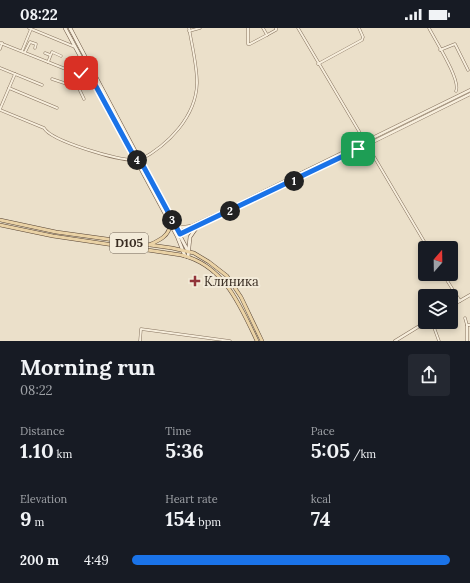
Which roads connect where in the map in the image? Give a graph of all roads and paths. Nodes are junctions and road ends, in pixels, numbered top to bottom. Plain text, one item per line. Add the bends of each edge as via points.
1 (30, 28) edge
2 (65, 28) edge
3 (70, 28) edge
4 (200, 28) edge
5 (248, 28) edge
6 (263, 28) edge
7 (276, 28) edge
8 (298, 28) edge
9 (358, 28) edge
10 (429, 28) edge
11 (189, 29) edge
12 (267, 35) junction
13 (1, 43) edge
14 (74, 47) junction
15 (35, 48) dead end
16 (0, 49) edge
17 (440, 50) junction
18 (24, 52) junction
19 (82, 52) junction
20 (45, 53) dead end
21 (78, 54) junction
22 (50, 55) junction
23 (61, 56) dead end
24 (48, 62) junction
25 (318, 64) junction
26 (0, 68) edge
27 (468, 70) dead end
28 (81, 73) junction
29 (15, 74) junction
30 (74, 78) junction
31 (52, 79) dead end
32 (92, 79) junction
33 (42, 85) dead end
34 (9, 88) junction
35 (470, 90) edge
36 (456, 91) dead end
37 (470, 94) edge
38 (84, 99) dead end
39 (57, 108) dead end
40 (0, 109) edge
41 (363, 141) junction
42 (366, 145) junction
43 (136, 160) junction
44 (140, 160) junction
45 (0, 220) edge
46 (170, 224) junction
47 (0, 225) edge
48 (197, 227) junction
49 (177, 228) junction
50 (178, 235) junction
51 (424, 241) edge
52 (146, 245) junction
53 (183, 250) junction
54 (188, 251) junction
55 (186, 256) junction
56 (447, 281) edge
57 (470, 295) edge
58 (460, 301) joint
59 (465, 318) dead end
60 (468, 325) edge
61 (418, 327) edge
62 (435, 329) edge
63 (397, 340) edge
64 (140, 341) edge
65 (230, 341) edge
66 (257, 341) edge
67 (262, 341) edge
68 (439, 341) edge
69 (467, 341) edge

1 - 14 street
1 - 18 street
2 - 14 main road
3 - 19 main road
4 - 11 street
5 - 12 street via 248,44 253,44
6 - 12 street
7 - 12 street
8 - 25 street
9 - 25 street via 362,40
10 - 17 street
11 - 44 street via 197,78 196,92 179,129 164,144
13 - 16 street
13 - 18 street
14 - 21 main road
15 - 18 street via 36,44 30,42
17 - 27 street via 455,44
17 - 36 street via 458,86
18 - 24 street
19 - 21 street
19 - 44 main road
20 - 22 street
21 - 32 main road
22 - 23 street via 52,52
22 - 24 street
24 - 28 street
25 - 41 street
26 - 29 street
28 - 30 street
28 - 32 street
29 - 33 street
29 - 34 street
30 - 31 street via 70,85
30 - 38 street
32 - 43 main road
34 - 39 street
34 - 40 street
35 - 41 street
37 - 42 street
40 - 43 street via 44,128 48,134 68,142 114,158
41 - 42 street
41 - 49 street via 215,215 191,226
42 - 48 street
42 - 51 street
43 - 44 street
43 - 46 main road
44 - 49 main road
45 - 52 main road, D105 via 56,232
46 - 50 main road
46 - 52 main road via 166,234
47 - 55 main road, D105 via 53,236
48 - 50 street
48 - 54 main road via 191,234
49 - 50 main road
50 - 53 main road
50 - 54 main road
52 - 53 main road, D105
53 - 54 main road, D105
53 - 55 main road
54 - 55 main road
54 - 67 main road, D105 via 209,262 227,276 241,297
55 - 66 main road, D105 via 205,265 223,279 238,300
56 - 58 street
57 - 58 street
59 - 60 street
60 - 69 street
61 - 63 street
62 - 68 street
64 - 65 street via 142,329

